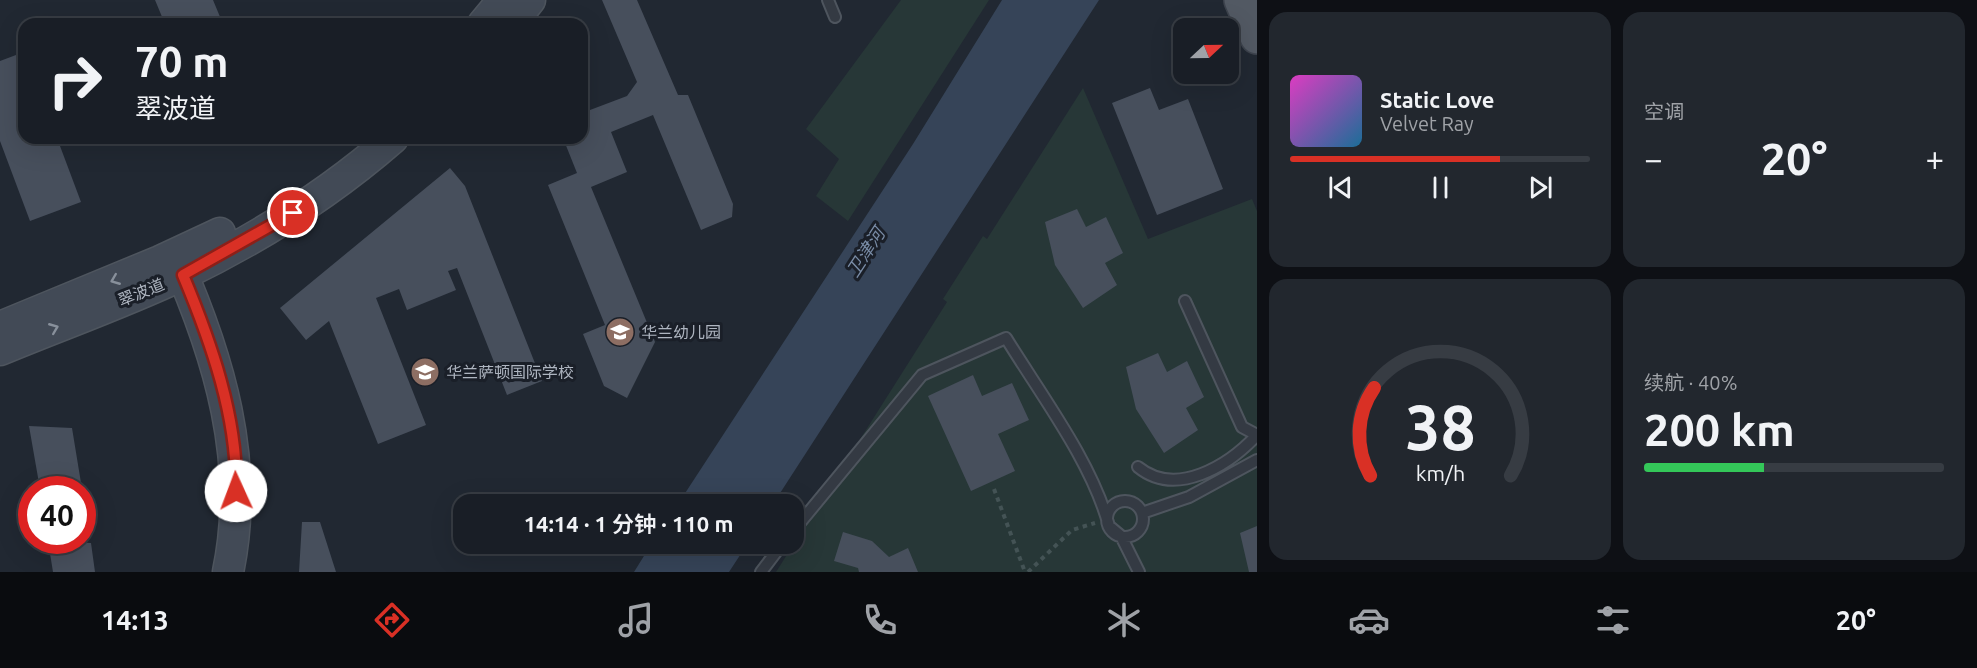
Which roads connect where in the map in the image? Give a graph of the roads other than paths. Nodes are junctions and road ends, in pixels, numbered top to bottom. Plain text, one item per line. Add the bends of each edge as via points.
1 (503, 0) edge
2 (530, 0) edge
3 (828, 0) edge
4 (835, 17) dead end
5 (488, 18) edge
6 (516, 18) edge
7 (358, 144) edge
8 (386, 144) edge
9 (171, 268) junction
10 (1185, 301) dead end
11 (0, 327) edge
12 (0, 350) edge
13 (1257, 435) edge
14 (1256, 460) edge
15 (1138, 467) dead end
16 (1142, 513) junction
17 (804, 518) edge
18 (1107, 518) junction
19 (1121, 536) junction
20 (775, 554) edge
21 (212, 572) edge
22 (228, 572) edge
23 (761, 572) edge
24 (1139, 572) edge

1 - 5 street
2 - 6 street
3 - 4 lane
7 - 9 street, 翠波道
8 - 9 street, 翠波道 via 293,213
9 -> 11 street, 翠波道
12 -> 9 street, 翠波道
9 - 21 street via 216,426 220,513
9 - 22 street via 207,338 231,427 237,487
10 - 13 lane via 1242,427
13 - 14 lane
13 - 15 lane via 1238,455 1191,477 1170,481 1150,477
14 - 16 lane via 1189,497
16 - 18 lane via 1137,505 1125,501 1114,505
16 - 19 lane via 1143,521 1137,532
17 - 18 lane via 922,375 1006,338 1080,459
18 - 19 lane via 1111,530
19 - 24 lane
20 - 23 lane

